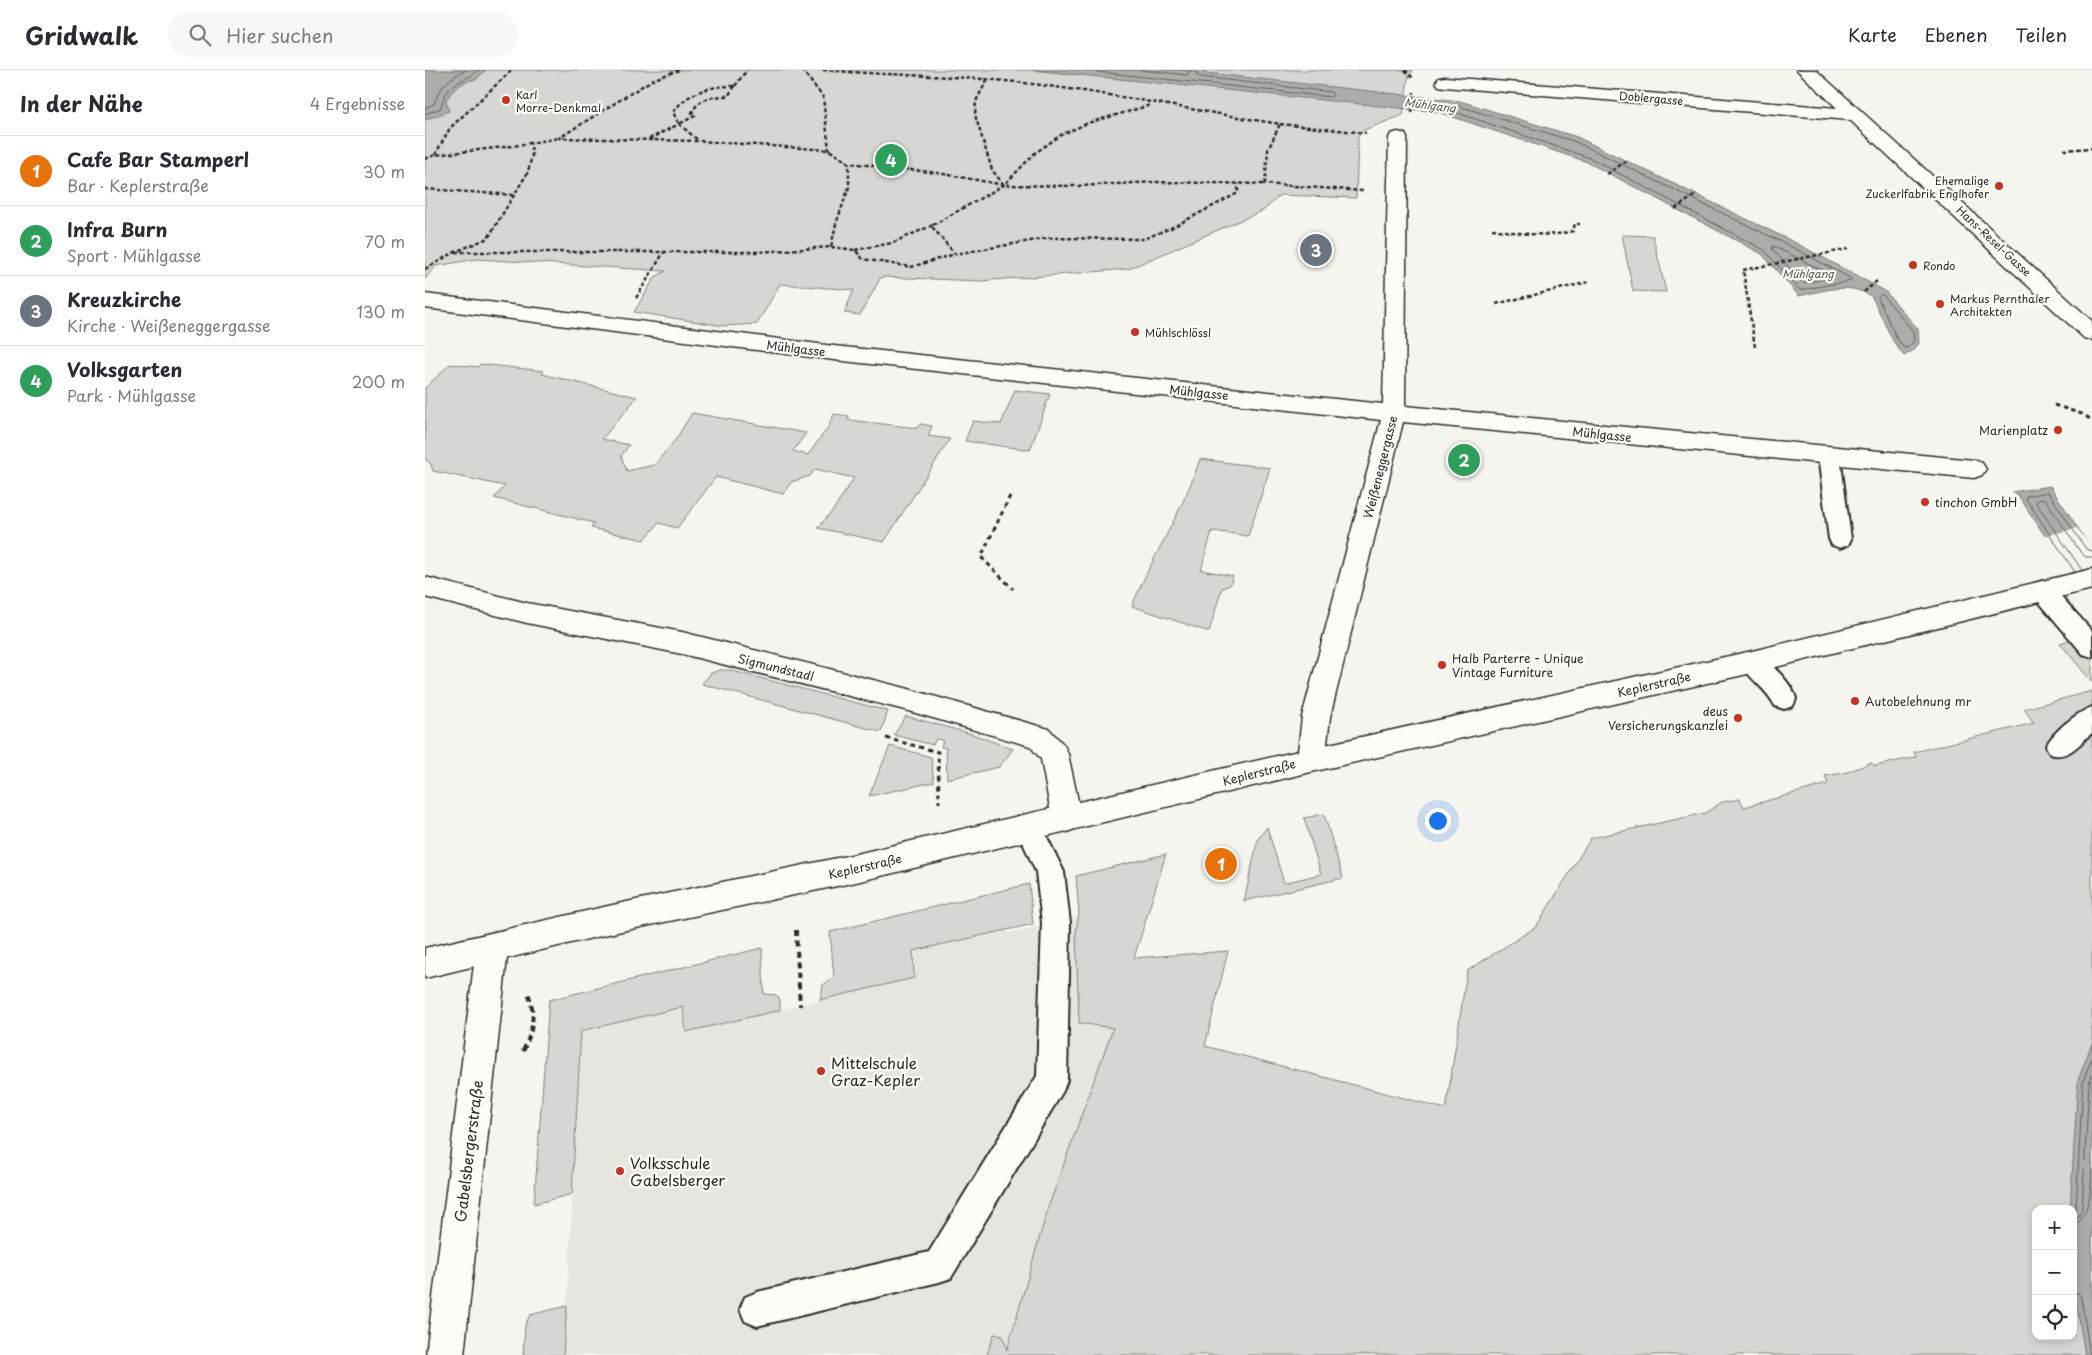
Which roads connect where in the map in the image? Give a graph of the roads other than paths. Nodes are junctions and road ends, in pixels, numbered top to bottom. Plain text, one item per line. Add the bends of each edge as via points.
1 (1806, 70) edge
2 (1445, 82) dead end
3 (1856, 115) junction
4 (1398, 138) road end
5 (425, 301) edge
6 (2092, 333) edge
7 (1394, 413) junction
8 (1829, 456) junction
9 (1975, 469) dead end
10 (1840, 539) dead end
11 (2083, 580) edge
12 (425, 587) edge
13 (2042, 590) junction
14 (2092, 647) edge
15 (1752, 662) junction
16 (1784, 699) dead end
17 (2092, 718) edge
18 (2059, 746) dead end
19 (1311, 760) junction
20 (1067, 819) junction
21 (1029, 827) junction
22 (492, 948) junction
23 (425, 963) edge
24 (757, 1309) dead end
25 (445, 1355) edge

1 - 3 street, Hans-Resel-Gasse
2 - 3 street, Doblergasse
3 - 6 street, Hans-Resel-Gasse
4 - 7 street, Weißeneggergasse
5 - 7 street, Mühlgasse via 834,353
7 - 8 street, Mühlgasse
7 - 19 street, Weißeneggergasse via 1316,718
8 - 9 street, Mühlgasse
8 - 10 lane
11 - 13 street, Keplerstraße
12 - 20 street, Sigmundstadl via 527,614 681,643 905,699 1039,737 1054,754
13 - 14 lane
13 - 15 street, Keplerstraße
15 - 16 lane
15 - 19 street, Keplerstraße
17 - 18 lane
19 - 20 street, Keplerstraße
20 - 21 street, Keplerstraße
21 - 22 street, Keplerstraße
21 - 24 lane via 1050,872 1056,923 1051,1080 939,1266
22 - 23 street, Keplerstraße
22 - 25 street, Gabelsbergerstraße

